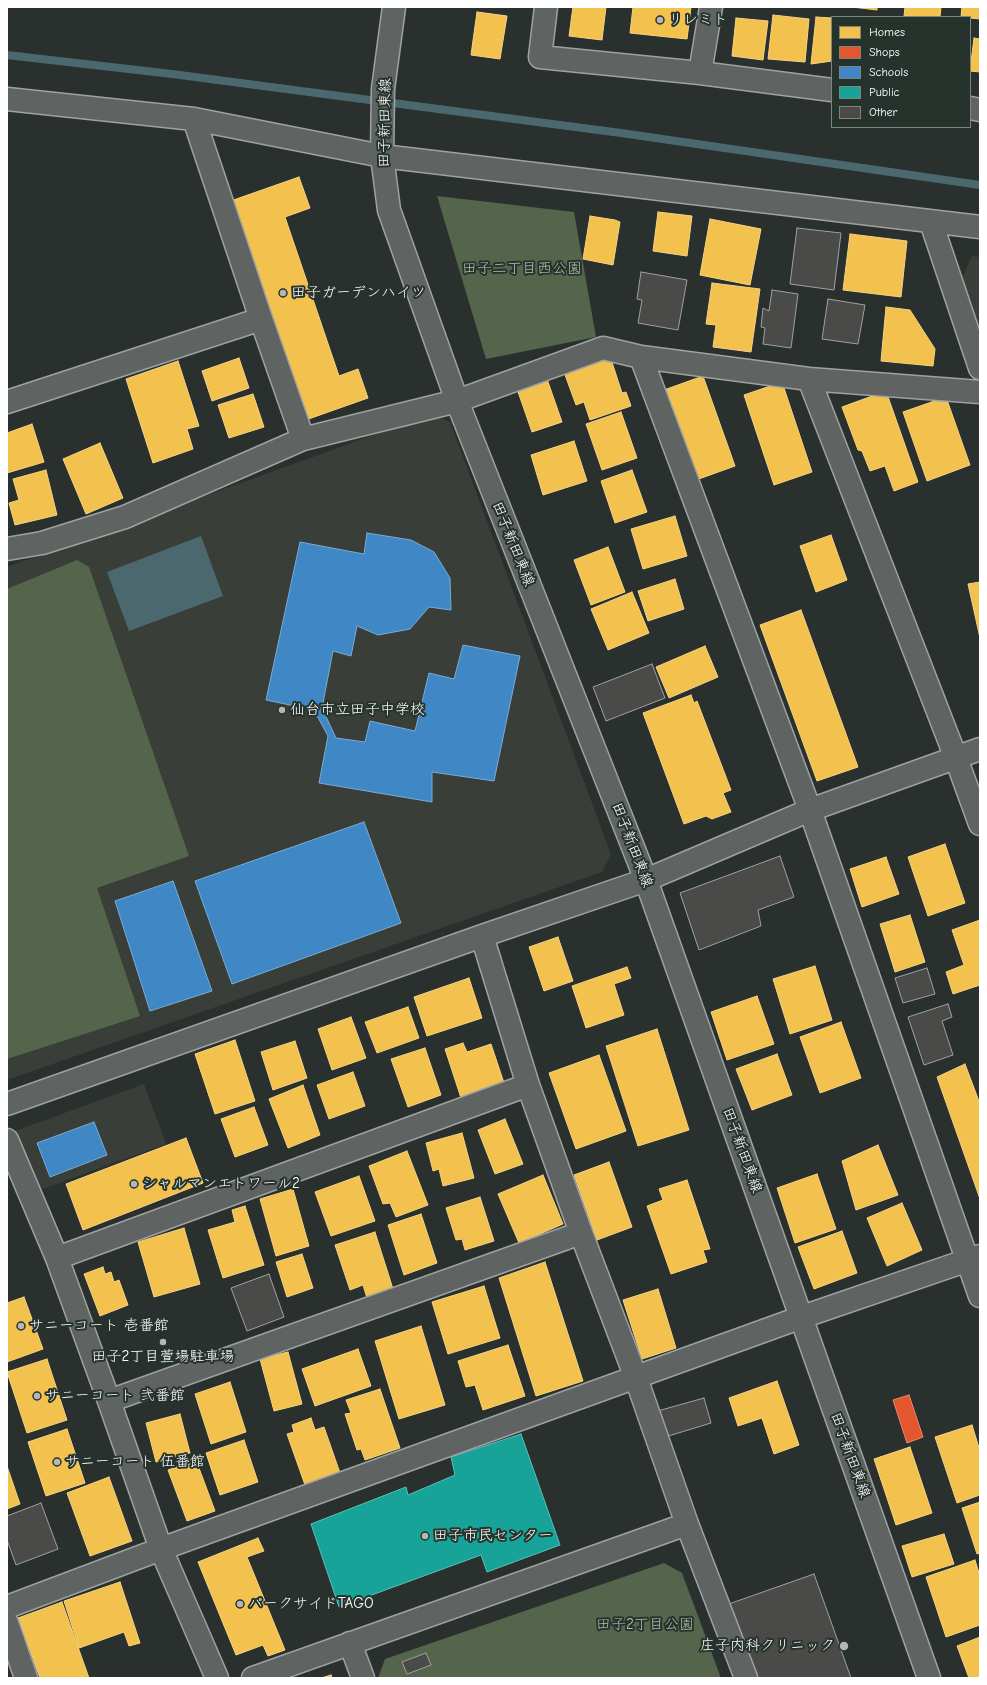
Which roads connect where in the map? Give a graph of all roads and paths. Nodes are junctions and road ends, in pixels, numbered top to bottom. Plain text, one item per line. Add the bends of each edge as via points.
1 (394, 7) edge
2 (546, 7) edge
3 (711, 7) edge
4 (700, 72) junction
5 (831, 90) edge
6 (7, 99) edge
7 (194, 119) junction
8 (382, 156) junction
9 (931, 222) junction
10 (980, 227) edge
11 (261, 319) junction
12 (641, 357) junction
13 (980, 368) edge
14 (809, 379) junction
15 (980, 392) edge
16 (457, 401) junction
17 (7, 402) edge
18 (303, 439) junction
19 (7, 549) edge
20 (980, 749) edge
21 (956, 758) junction
22 (810, 810) junction
23 (980, 824) edge
24 (646, 880) junction
25 (482, 936) junction
26 (528, 1085) junction
27 (7, 1104) edge
28 (7, 1140) edge
29 (581, 1233) junction
30 (57, 1258) junction
31 (973, 1258) edge
32 (980, 1296) edge
33 (802, 1317) junction
34 (636, 1378) junction
35 (109, 1401) junction
36 (687, 1524) junction
37 (161, 1549) junction
38 (7, 1607) edge
39 (7, 1622) edge
40 (350, 1643) junction
41 (26, 1678) edge
42 (217, 1678) edge
43 (253, 1678) edge
44 (363, 1678) edge
45 (746, 1678) edge
46 (929, 1678) edge

1 - 8 street, 田子新田東線 via 383,90
2 - 4 street via 540,56
3 - 4 street
4 - 5 street
6 - 7 street
7 - 8 street
7 - 11 street
8 - 9 street
8 - 16 street, 田子新田東線 via 389,210
9 - 10 street
9 - 13 street
11 - 17 street
11 - 18 street
12 - 14 street
12 - 16 street via 603,348
12 - 22 street
14 - 15 street
14 - 21 street
16 - 18 street
16 - 24 street, 田子新田東線
18 - 19 street via 126,517 42,543
20 - 21 street
21 - 22 street
21 - 23 street
22 - 24 street
22 - 31 street
24 - 25 street
24 - 33 street, 田子新田東線
25 - 26 street
25 - 27 street
26 - 29 street
26 - 30 street
28 - 30 street
29 - 34 street
29 - 35 street
30 - 35 street
31 - 32 street
31 - 33 street
33 - 34 street
33 - 46 street, 田子新田東線
34 - 36 street
34 - 37 street
35 - 37 street
36 - 40 street
36 - 45 street
37 - 38 street
37 - 42 street
39 - 41 street
40 - 43 street
40 - 44 street

